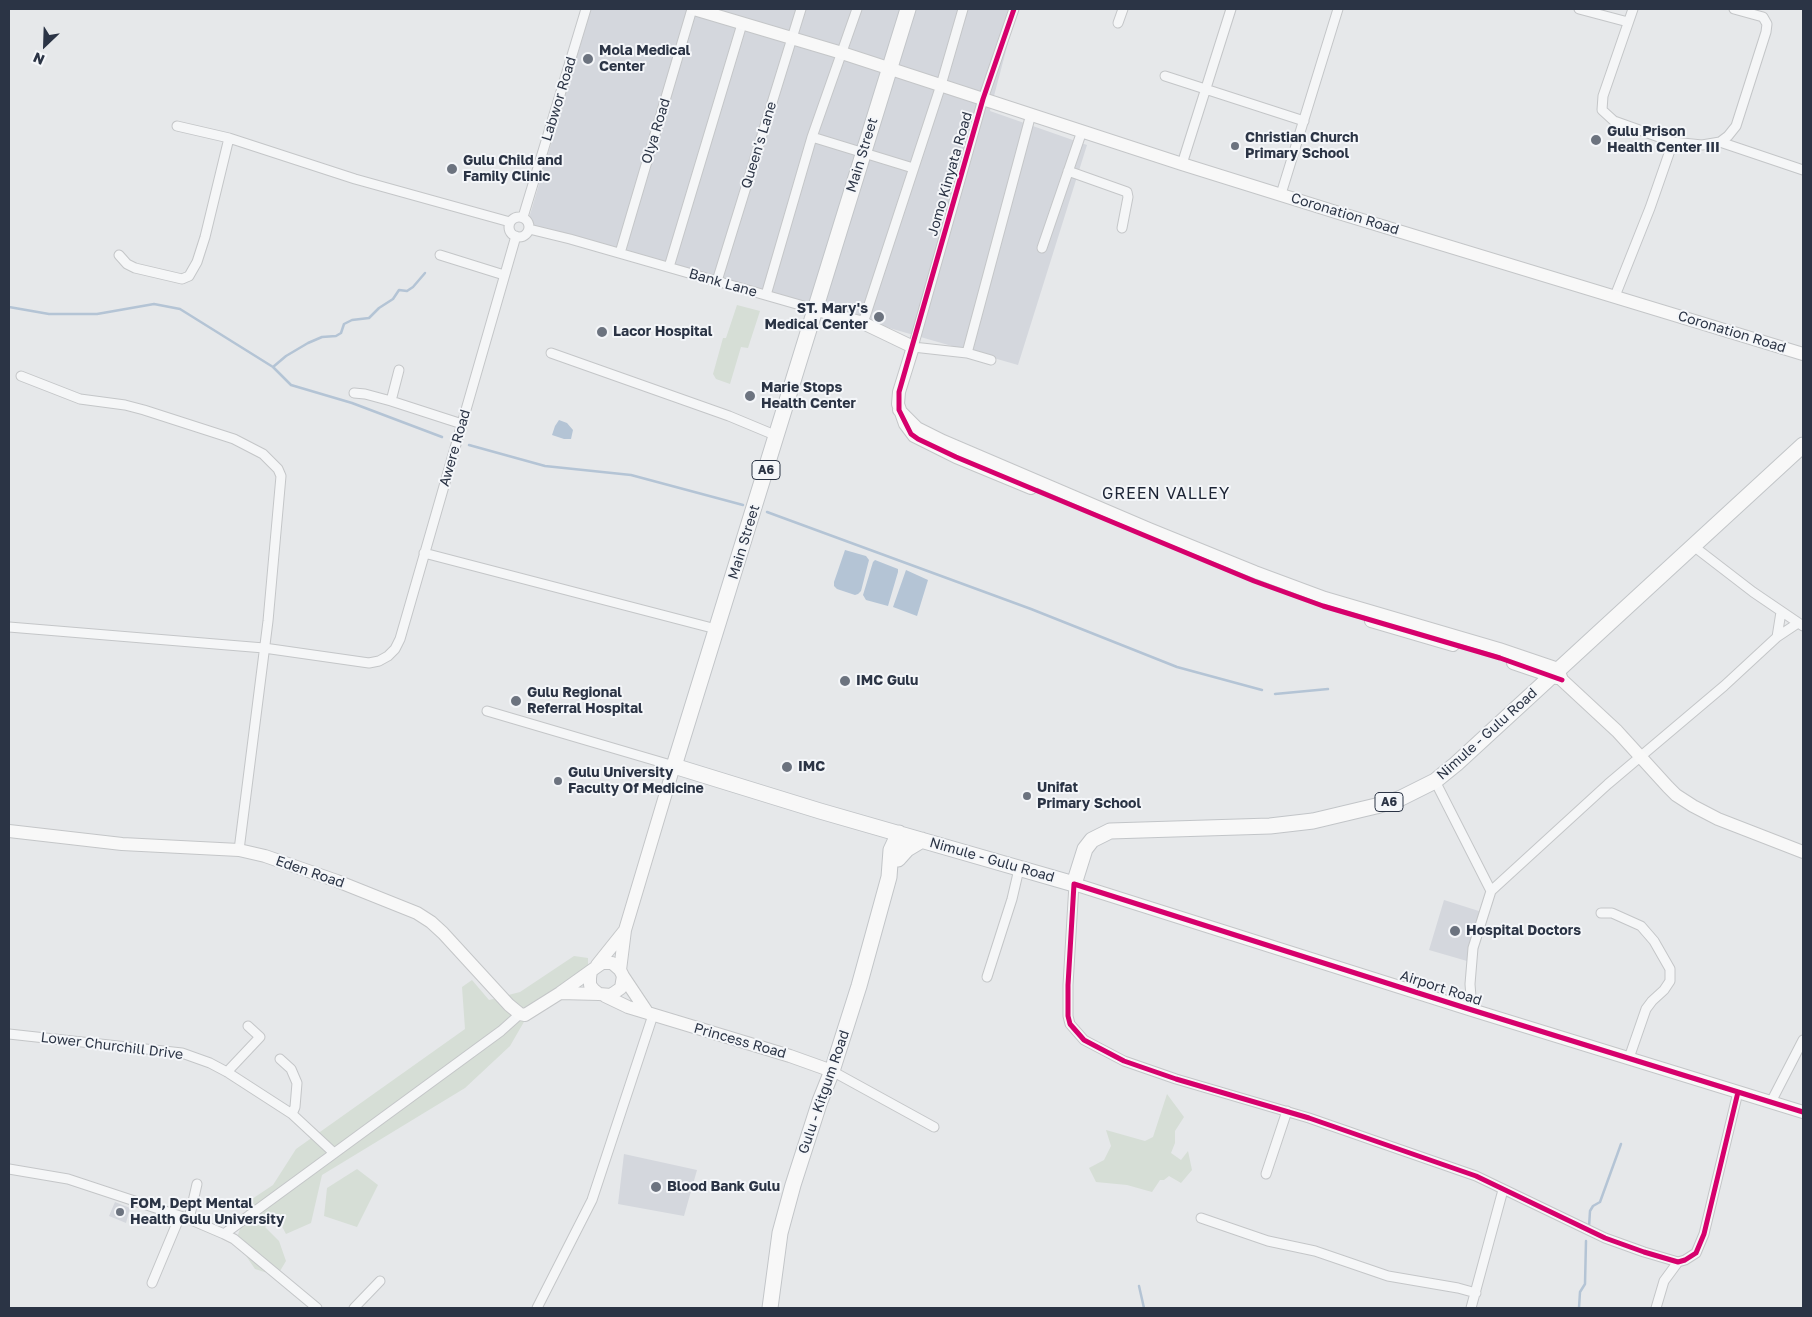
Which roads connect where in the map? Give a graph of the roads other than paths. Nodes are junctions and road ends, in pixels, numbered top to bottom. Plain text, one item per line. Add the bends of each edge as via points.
1 (586, 9) edge
2 (693, 9) edge
3 (801, 9) edge
4 (857, 9) edge
5 (908, 9) edge
6 (963, 9) edge
7 (1014, 9) edge
8 (1122, 9) edge
9 (1231, 9) edge
10 (1578, 9) edge
11 (1633, 9) edge
12 (1734, 9) edge
13 (1334, 10) edge
14 (1628, 22) junction
15 (1118, 23) dead end
16 (742, 24) junction
17 (792, 39) junction
18 (842, 53) junction
19 (888, 69) junction
20 (1164, 76) dead end
21 (941, 85) junction
22 (1206, 89) junction
23 (983, 99) junction
24 (1031, 114) junction
25 (1304, 121) junction
26 (177, 126) dead end
27 (1082, 131) junction
28 (812, 137) junction
29 (229, 138) junction
30 (1672, 142) junction
31 (1720, 142) junction
32 (862, 153) junction
33 (1182, 164) junction
34 (913, 168) junction
35 (1803, 170) edge
36 (1068, 171) junction
37 (1281, 194) junction
38 (523, 217) junction
39 (510, 222) junction
40 (1122, 228) dead end
41 (529, 229) junction
42 (516, 236) junction
43 (1042, 248) dead end
44 (620, 253) junction
45 (119, 255) dead end
46 (440, 255) dead end
47 (669, 267) junction
48 (504, 275) junction
49 (717, 281) junction
50 (766, 295) junction
51 (1615, 296) junction
52 (814, 309) junction
53 (863, 323) junction
54 (913, 347) junction
55 (967, 353) junction
56 (551, 354) dead end
57 (1803, 354) edge
58 (991, 360) dead end
59 (399, 370) dead end
60 (21, 376) dead end
61 (354, 394) dead end
62 (391, 401) junction
63 (462, 424) junction
64 (777, 436) junction
65 (1803, 445) edge
66 (1692, 545) junction
67 (424, 553) junction
68 (1781, 612) junction
69 (1801, 625) edge
70 (9, 627) edge
71 (716, 629) junction
72 (1777, 637) junction
73 (264, 648) junction
74 (1557, 675) junction
75 (487, 711) dead end
76 (1641, 756) junction
77 (674, 766) junction
78 (1435, 781) junction
79 (882, 828) junction
80 (9, 831) edge
81 (901, 834) junction
82 (922, 840) junction
83 (239, 850) junction
84 (1803, 852) edge
85 (894, 854) junction
86 (1019, 869) junction
87 (1074, 884) junction
88 (1490, 891) junction
89 (1601, 914) dead end
90 (624, 930) junction
91 (594, 968) junction
92 (622, 973) junction
93 (986, 977) dead end
94 (560, 993) junction
95 (602, 995) junction
96 (1472, 1010) junction
97 (650, 1013) junction
98 (520, 1014) junction
99 (248, 1026) dead end
100 (9, 1034) edge
101 (1803, 1040) edge
102 (1629, 1058) junction
103 (280, 1059) dead end
104 (832, 1071) junction
105 (227, 1072) junction
106 (1738, 1092) junction
107 (1771, 1102) junction
108 (1287, 1111) junction
109 (1803, 1112) edge
110 (292, 1114) junction
111 (934, 1127) dead end
112 (334, 1153) junction
113 (9, 1169) edge
114 (1266, 1174) dead end
115 (197, 1184) dead end
116 (1503, 1190) junction
117 (185, 1217) junction
118 (1201, 1218) dead end
119 (224, 1234) junction
120 (1678, 1262) junction
121 (380, 1281) dead end
122 (152, 1283) dead end
123 (1476, 1293) junction
124 (317, 1308) edge
125 (354, 1308) edge
126 (537, 1308) edge
127 (770, 1308) edge
128 (1471, 1308) edge
129 (1656, 1308) edge

1 - 38 street, Labwor Road
2 - 16 street, Coronation Road
2 - 44 street, Olya Road
3 - 17 street, Queen's Lane
4 - 18 street
5 - 19 main road, A6
6 - 21 street
7 - 23 street, Jomo Kinyata Road
8 - 15 street
9 - 22 street
10 - 14 street
11 - 14 street
12 - 31 street via 1763,17 1767,24 1736,126
13 - 25 street
14 - 30 street via 1603,96 1602,110 1614,121
16 - 17 street, Coronation Road
16 - 47 street
17 - 18 street, Coronation Road
17 - 49 street, Queen's Lane
18 - 19 street, Coronation Road
18 - 28 street
19 - 21 street, Coronation Road
19 - 32 main road, Main Street / A6
20 - 22 street
21 - 23 street, Coronation Road
21 - 34 street
22 - 25 street
22 - 33 street
23 - 24 street, Coronation Road
23 - 54 street, Jomo Kinyata Road
24 - 27 street, Coronation Road
24 - 55 street
25 - 37 street
26 - 29 street
27 - 33 street, Coronation Road
27 - 36 street
28 - 32 street
28 - 50 street
29 - 39 street via 355,179
29 - 45 street via 205,237 189,276 182,279 135,268 126,264
30 - 31 street via 1702,145
30 - 51 street
31 - 35 street
32 - 34 street
32 - 52 main road, Main Street / A6
33 - 37 street, Coronation Road
34 - 53 street
36 - 40 street via 1127,192
36 - 43 street
37 - 51 street, Coronation Road
38 - 39 street via 516,217
38 - 41 street
39 - 42 street via 510,231
41 - 42 street via 525,235
41 - 44 street, Bank Lane
42 - 48 street, Awere Road
44 - 47 street, Bank Lane
46 - 48 street
47 - 49 street, Bank Lane
48 - 63 street, Awere Road
49 - 50 street, Bank Lane
50 - 52 street, Bank Lane
51 - 57 street, Coronation Road
52 - 53 street, Bank Lane
52 - 64 main road, Main Street / A6
53 - 54 street, Bank Lane
54 - 55 street
54 - 74 street via 899,392 898,410 917,428 1204,556 1325,598 1499,650
55 - 58 street
56 - 64 street
59 - 62 street
60 - 73 street via 80,399 125,405 204,428 234,439 272,462 281,476
61 - 62 street
62 - 63 street
63 - 67 street, Awere Road
64 - 71 main road, Main Street / A6
65 - 66 main road, Nimule - Gulu Road / A6
66 - 68 street
66 - 74 main road, Nimule - Gulu Road / A6
67 - 71 street
67 - 73 street, Awere Road via 400,639 388,656 369,663
68 - 69 street
68 - 72 street
69 - 72 street
70 - 73 street
71 - 77 main road, Main Street / A6
72 - 76 street
73 - 83 street
74 - 76 street
74 - 78 main road, Nimule - Gulu Road / A6
75 - 77 street
76 - 84 street via 1668,787 1693,806 1724,822
76 - 88 street
77 - 79 main road, Nimule - Gulu Road
77 - 90 street, Main Street
78 - 87 main road, Nimule - Gulu Road / A6 via 1399,799 1313,821 1270,826 1110,831 1092,840 1085,849
78 - 88 street
79 - 81 main road, Nimule - Gulu Road
79 - 85 main road
80 - 83 street, Eden Road via 122,844
81 - 82 main road, Nimule - Gulu Road
81 - 85 main road, Gulu - Kitgum Road
82 - 85 main road
82 - 86 main road, Nimule - Gulu Road
83 - 98 street, Eden Road via 328,877 424,917 443,932
85 - 104 main road, Gulu - Kitgum Road via 859,986
86 - 87 main road, Nimule - Gulu Road
86 - 93 street
87 - 96 street, Airport Road
87 - 108 street via 1068,1016 1077,1033 1084,1040 1124,1060
88 - 96 street via 1473,948 1470,976
89 - 102 street via 1612,913 1641,926 1670,969 1670,981 1646,1009
90 - 91 street
90 - 92 street
91 - 92 street via 602,963 612,963
91 - 94 street
91 - 95 street via 590,984
92 - 95 street via 621,988 617,993
92 - 97 street
94 - 95 street
94 - 98 street
95 - 97 street, Princess Road
96 - 102 street, Airport Road
97 - 104 street, Princess Road
97 - 126 street via 592,1200
98 - 112 street
99 - 105 street via 260,1038
100 - 105 street, Lower Churchill Drive via 182,1053
101 - 107 street
102 - 106 street, Airport Road
103 - 110 street via 291,1069 297,1083
104 - 111 street
104 - 127 main road, Gulu - Kitgum Road via 780,1233
105 - 110 street, Lower Churchill Drive
106 - 107 street, Airport Road
106 - 120 street via 1701,1242 1696,1253
107 - 109 street, Airport Road
108 - 114 street
108 - 116 street via 1476,1176
110 - 112 street, Lower Churchill Drive
112 - 119 street
113 - 117 street via 68,1178
115 - 117 street
116 - 120 street via 1605,1238
116 - 123 street
117 - 119 street
117 - 122 street
118 - 123 street via 1388,1276
119 - 124 street
120 - 129 street via 1664,1281
121 - 125 street
123 - 128 street

